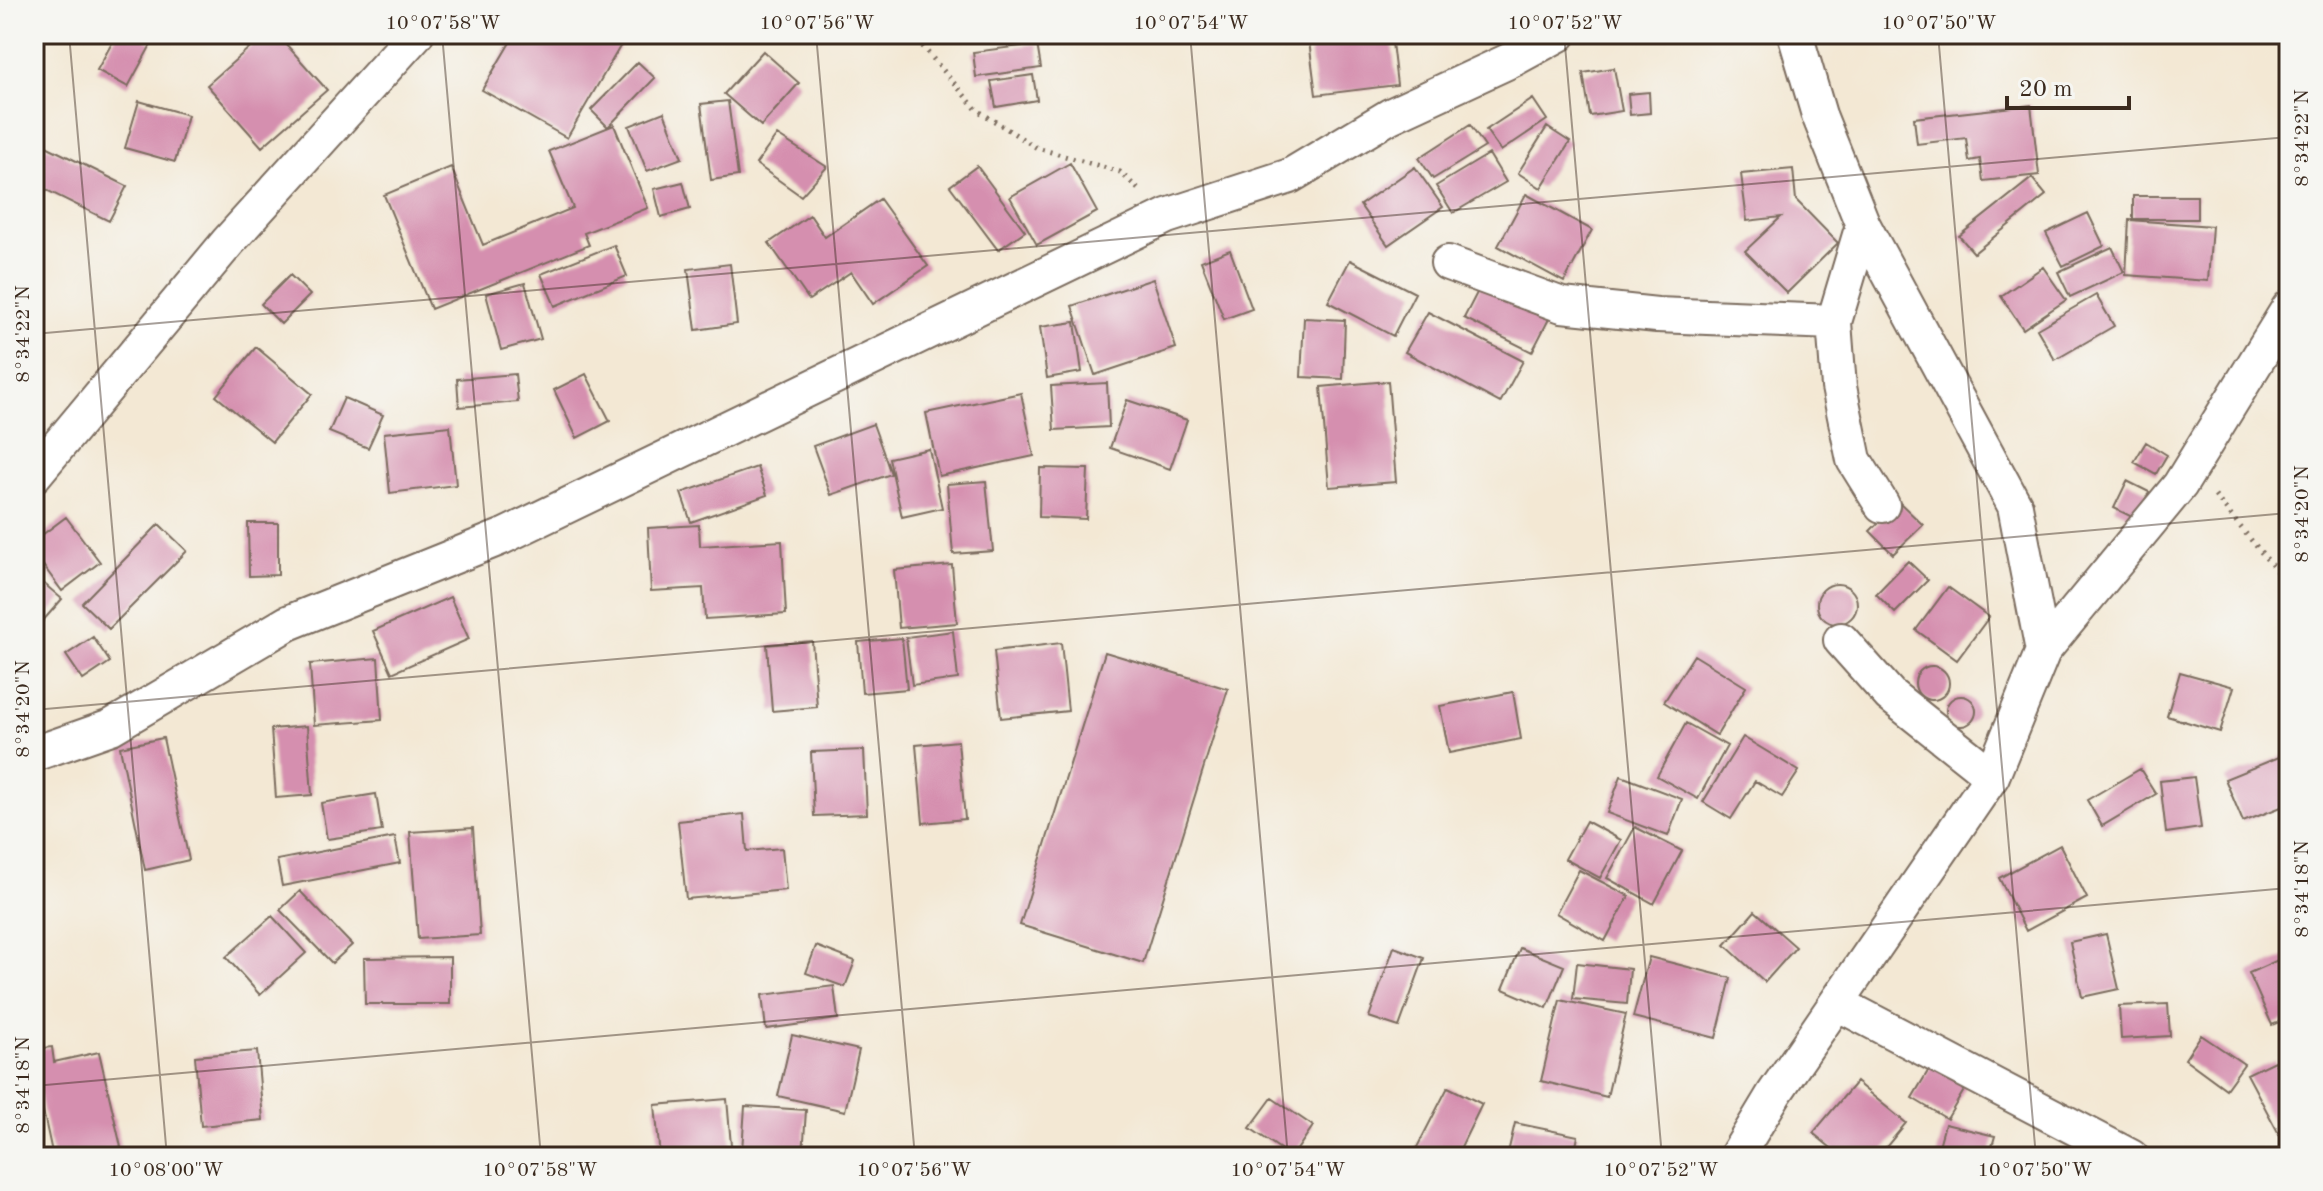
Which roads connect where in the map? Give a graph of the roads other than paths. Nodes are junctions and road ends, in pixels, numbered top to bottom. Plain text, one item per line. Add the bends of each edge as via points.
1 (416, 34) edge
2 (1559, 34) edge
3 (1795, 34) edge
4 (1863, 225) junction
5 (1448, 263) dead end
6 (2289, 308) edge
7 (1834, 322) junction
8 (34, 475) edge
9 (1882, 505) dead end
10 (1841, 640) dead end
11 (2043, 651) junction
12 (34, 754) edge
13 (1992, 776) junction
14 (1837, 1003) junction
15 (1736, 1157) edge
16 (2131, 1157) edge

1 - 8 street via 228,242
2 - 12 street via 1390,116 1290,176 1167,216 502,537 288,623 111,727
3 - 4 street via 1819,115
4 - 7 street
4 - 11 street via 2015,506
5 - 7 street via 1562,305 1657,315
6 - 11 street via 2180,485
7 - 9 street via 1839,387 1854,460
10 - 13 street via 1890,695
11 - 13 street
13 - 14 street
14 - 15 street
14 - 16 street

